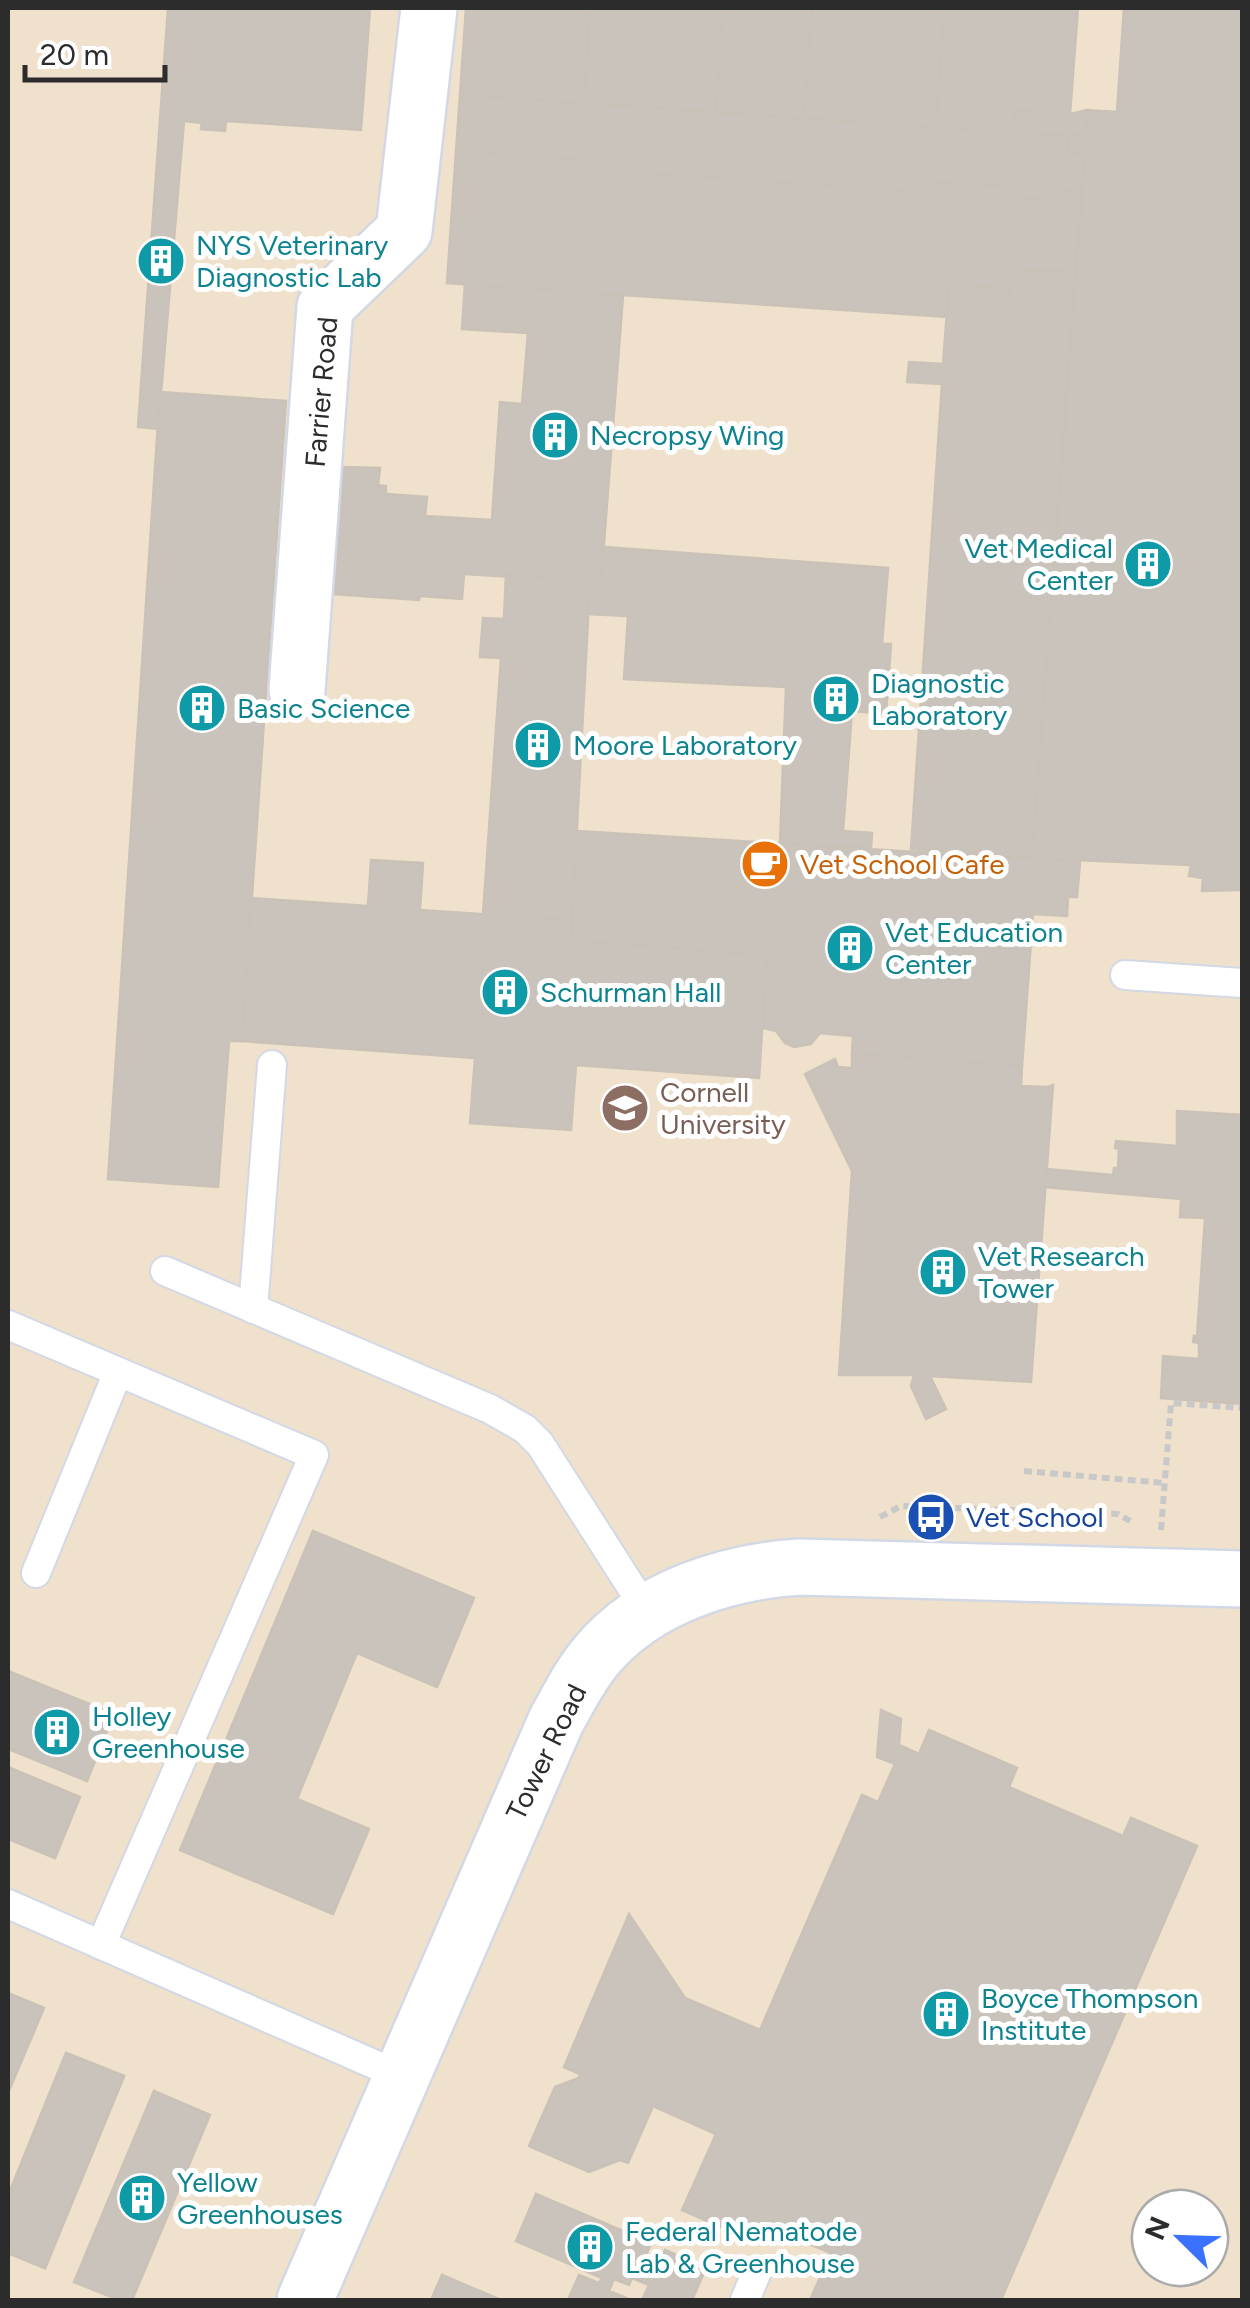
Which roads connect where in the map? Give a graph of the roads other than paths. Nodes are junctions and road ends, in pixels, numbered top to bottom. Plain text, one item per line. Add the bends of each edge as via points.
1 (430, 8) edge
2 (297, 690) dead end
3 (1125, 975) dead end
4 (1242, 983) edge
5 (272, 1065) dead end
6 (164, 1270) dead end
7 (253, 1309) junction
8 (8, 1325) edge
9 (118, 1372) junction
10 (36, 1572) dead end
11 (1242, 1579) edge
12 (648, 1613) junction
13 (8, 1904) edge
14 (101, 1945) junction
15 (401, 2076) junction
16 (756, 2274) dead end
17 (305, 2300) edge
18 (745, 2300) edge

1 - 2 street, Farrier Road via 404,231 326,307
3 - 4 lane
5 - 7 lane
6 - 7 lane
7 - 12 lane via 525,1429
8 - 9 lane
9 - 10 lane
9 - 14 lane via 314,1456
11 - 12 street, Tower Road via 799,1567 741,1572
12 - 15 street, Tower Road via 608,1643 574,1687
13 - 14 lane
14 - 15 lane
15 - 17 street, Tower Road
16 - 18 lane

